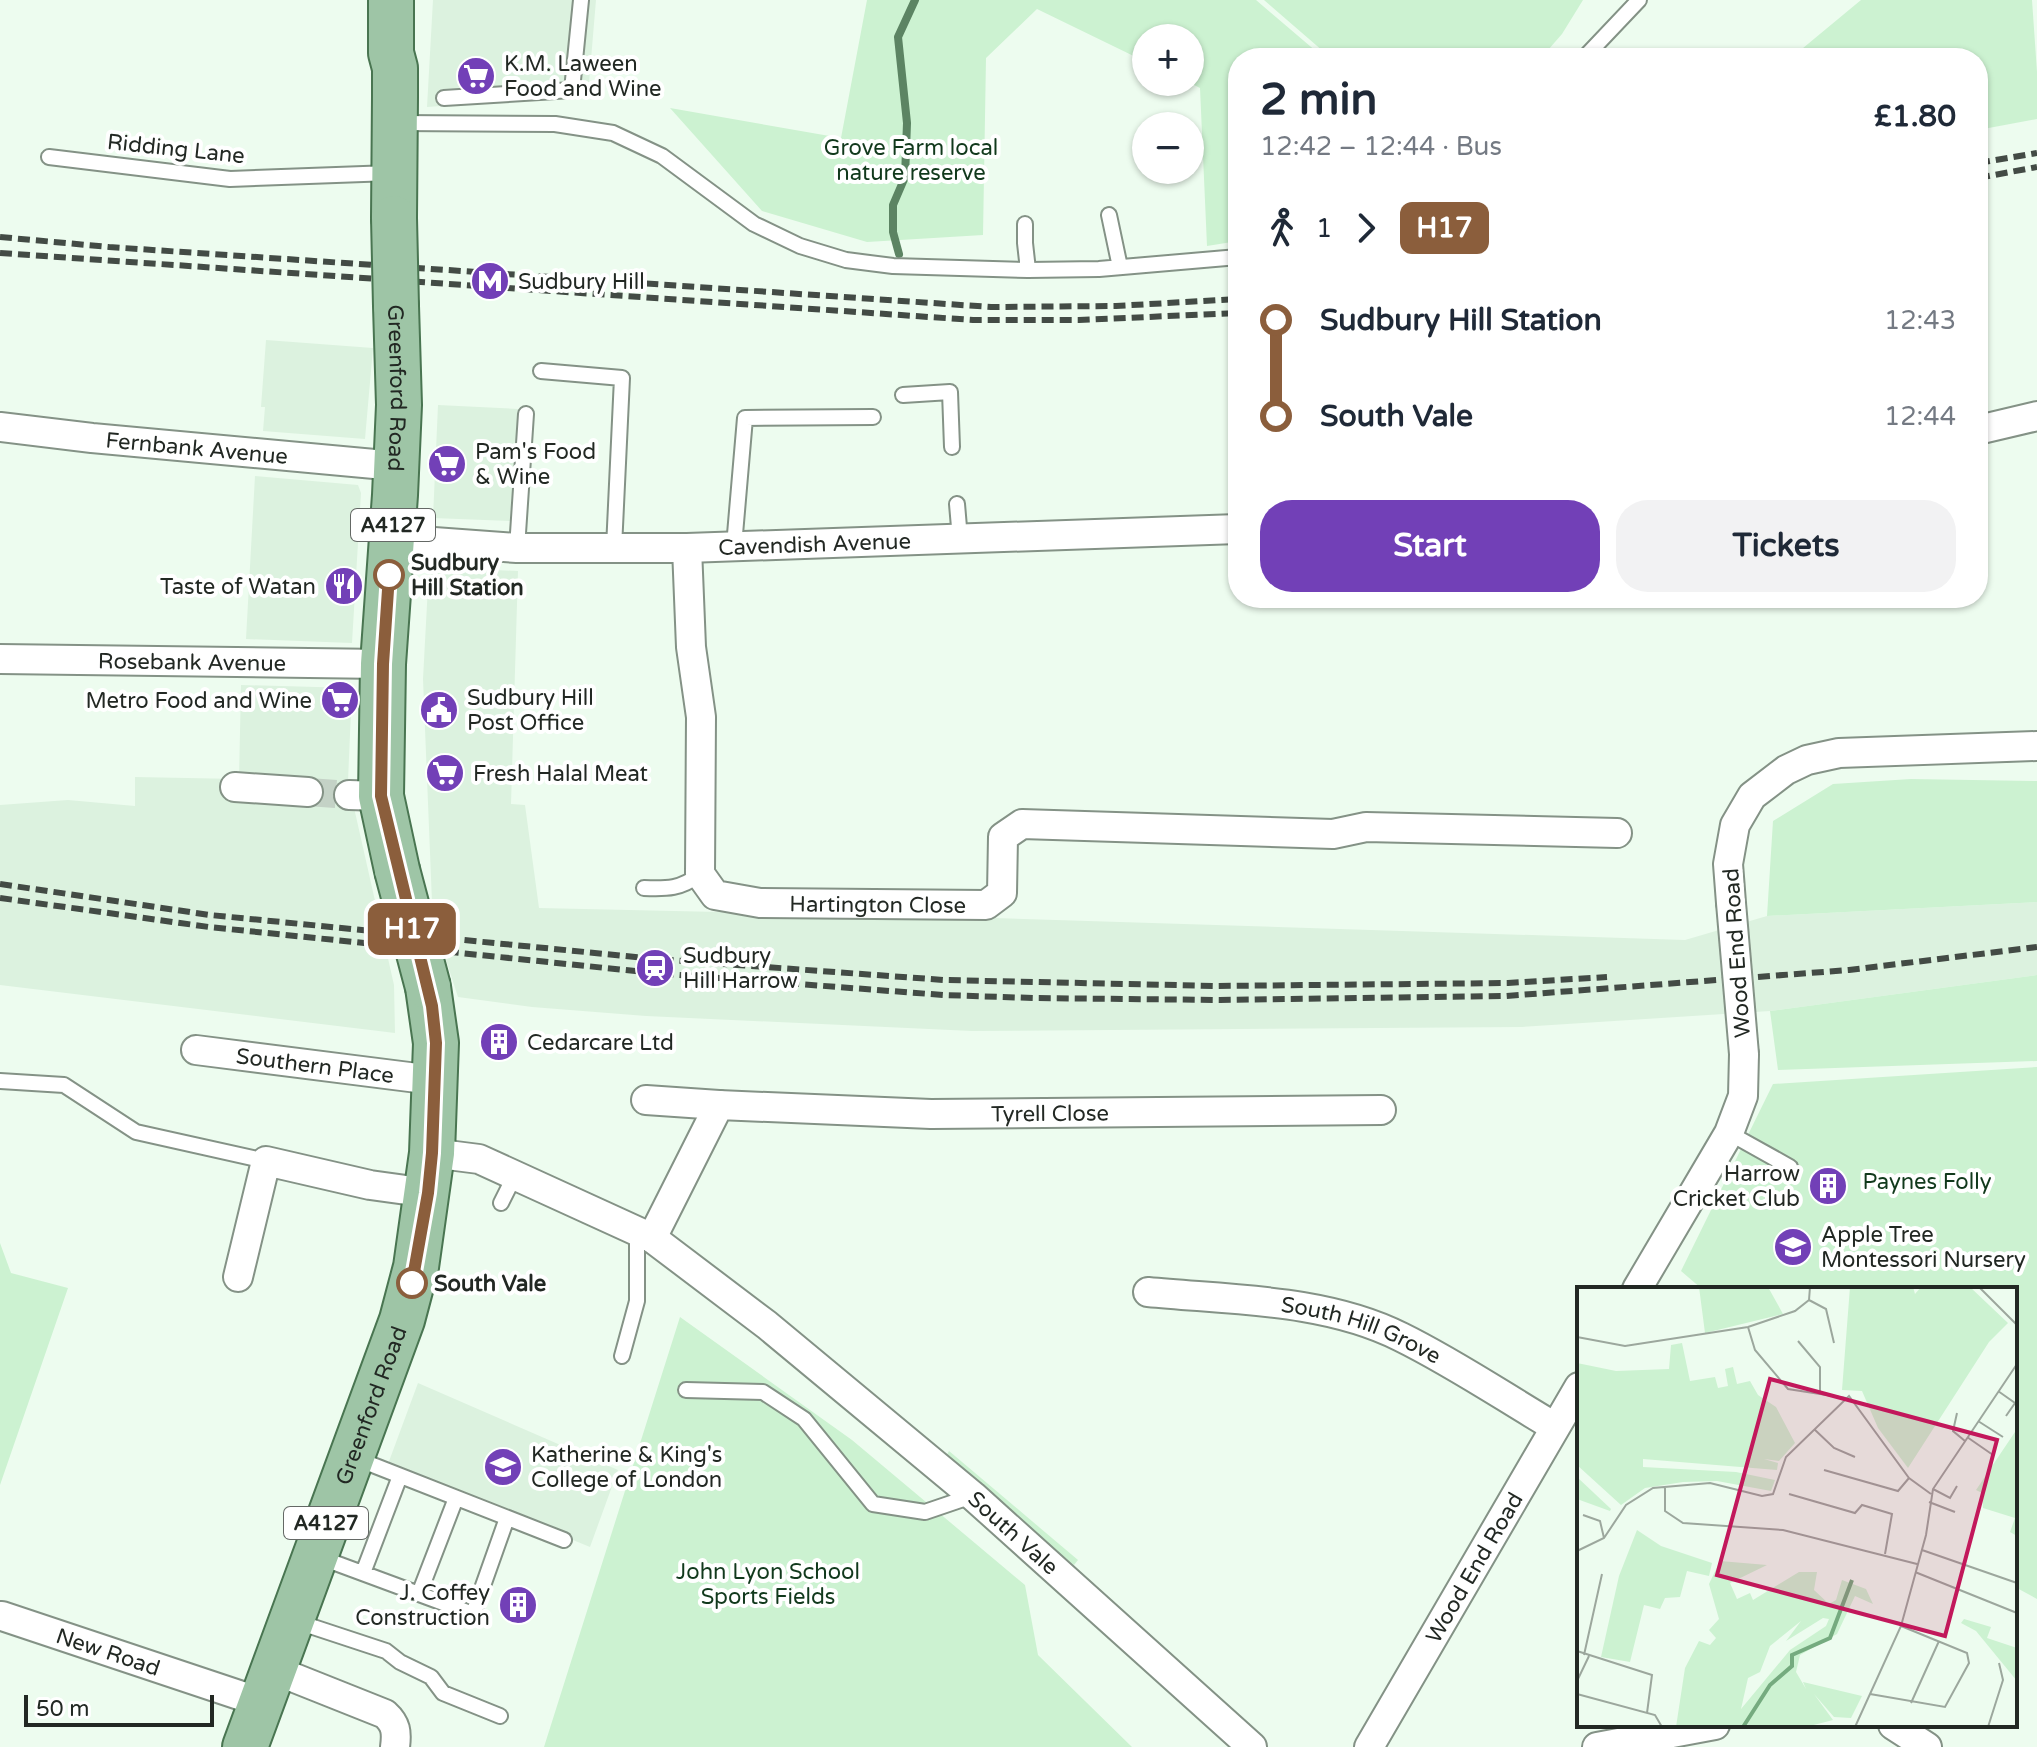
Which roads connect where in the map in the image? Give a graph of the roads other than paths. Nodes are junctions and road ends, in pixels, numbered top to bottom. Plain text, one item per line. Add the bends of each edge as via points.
1 (391, 0) edge
2 (581, 0) edge
3 (1639, 0) edge
4 (1593, 48) edge
5 (444, 98) dead end
6 (394, 123) junction
7 (49, 157) dead end
8 (395, 173) junction
9 (1109, 215) dead end
10 (1025, 224) dead end
11 (1228, 258) edge
12 (1120, 267) junction
13 (1028, 270) junction
14 (541, 371) dead end
15 (903, 395) dead end
16 (526, 414) dead end
17 (2037, 416) edge
18 (873, 417) dead end
19 (0, 427) edge
20 (1988, 428) edge
21 (952, 447) dead end
22 (396, 466) junction
23 (957, 504) dead end
24 (1228, 529) edge
25 (393, 539) junction
26 (960, 539) junction
27 (734, 546) junction
28 (517, 548) junction
29 (614, 548) junction
30 (687, 548) junction
31 (0, 659) edge
32 (383, 664) junction
33 (2037, 746) edge
34 (235, 787) dead end
35 (308, 792) tunnel mouth
36 (1617, 833) dead end
37 (700, 874) junction
38 (644, 888) dead end
39 (196, 1050) dead end
40 (433, 1080) junction
41 (0, 1081) edge
42 (646, 1100) dead end
43 (719, 1105) junction
44 (1381, 1110) dead end
45 (1729, 1133) junction
46 (266, 1161) junction
47 (1790, 1167) dead end
48 (430, 1173) junction
49 (515, 1175) junction
50 (501, 1203) dead end
51 (644, 1235) junction
52 (238, 1277) dead end
53 (1638, 1287) edge
54 (1148, 1292) dead end
55 (622, 1356) dead end
56 (686, 1390) dead end
57 (1577, 1390) edge
58 (1555, 1427) junction
59 (351, 1457) junction
60 (400, 1476) junction
61 (973, 1496) junction
62 (456, 1498) junction
63 (507, 1518) junction
64 (564, 1540) dead end
65 (314, 1555) junction
66 (363, 1573) junction
67 (419, 1594) junction
68 (2, 1616) edge
69 (291, 1620) junction
70 (266, 1686) junction
71 (500, 1716) dead end
72 (1704, 1727) edge
73 (1896, 1727) edge
74 (245, 1747) edge
75 (395, 1747) edge
76 (1252, 1747) edge
77 (1369, 1747) edge
78 (1597, 1747) edge
79 (1927, 1747) edge

1 - 6 main road, Greenford Road / A4127
2 - 5 lane via 572,90
3 - 4 lane
6 - 8 main road, Greenford Road / A4127
6 - 13 lane via 555,124 613,133 662,156 754,224 800,246 846,260 893,266
7 - 8 lane, Ridding Lane via 230,179
8 - 22 main road, Greenford Road / A4127, bridge
9 - 12 lane
10 - 13 lane
11 - 12 lane
12 - 13 lane
14 - 29 lane via 622,378
15 - 21 lane via 950,392
16 - 28 lane
17 - 20 street
18 - 27 lane via 745,418
19 - 22 street, Fernbank Avenue
22 - 25 main road, Greenford Road / A4127
23 - 26 lane
24 - 26 street, Cavendish Avenue
25 - 28 street, Cavendish Avenue
25 - 32 main road, Greenford Road / A4127
26 - 27 street, Cavendish Avenue
27 - 30 street, Cavendish Avenue
28 - 29 street, Cavendish Avenue
29 - 30 street, Cavendish Avenue
30 - 37 street via 691,647 701,717
31 - 32 street, Rosebank Avenue
32 - 40 main road, Greenford Road / A4127, bridge via 365,796 397,870 428,987 436,1043
33 - 45 street, Wood End Road, bridge via 1839,753 1786,770 1752,796 1735,825 1728,864 1744,1054 1743,1096
34 - 35 street
36 - 37 street, Hartington Close via 1366,827 1333,834 1022,824 1003,837 1002,893 986,905 760,903 715,895
37 - 38 lane via 673,889
39 - 40 street, Southern Place
40 - 48 main road, Greenford Road / A4127
41 - 46 lane via 64,1085 136,1132
42 - 43 street, Tyrell Close
43 - 44 street, Tyrell Close via 931,1114
43 - 51 street
45 - 47 lane
45 - 53 street, Wood End Road
46 - 48 street, South Vale via 370,1185
46 - 52 street
48 - 49 street, South Vale via 479,1159
48 - 59 main road, Greenford Road / A4127 via 408,1299
49 - 50 lane
49 - 51 street, South Vale
51 - 55 lane via 637,1301
51 - 61 street, South Vale via 767,1325
54 - 58 street, South Hill Grove via 1345,1317 1400,1336
56 - 61 lane via 763,1392 804,1419 873,1504 925,1512
57 - 58 street, Wood End Road
58 - 77 street, Wood End Road
59 - 60 lane
59 - 65 main road, Greenford Road / A4127
60 - 62 lane
60 - 66 lane
61 - 76 street, South Vale
62 - 63 lane
62 - 67 lane
63 - 64 lane
63 - 67 lane via 473,1614
65 - 66 lane
65 - 69 main road, Greenford Road / A4127
66 - 67 lane
68 - 70 street, New Road
69 - 70 main road, Greenford Road / A4127
69 - 71 lane via 386,1651 431,1677 443,1693
70 - 74 main road, Greenford Road / A4127
70 - 75 street, New Road via 385,1714 394,1723
72 - 78 street
73 - 79 street

